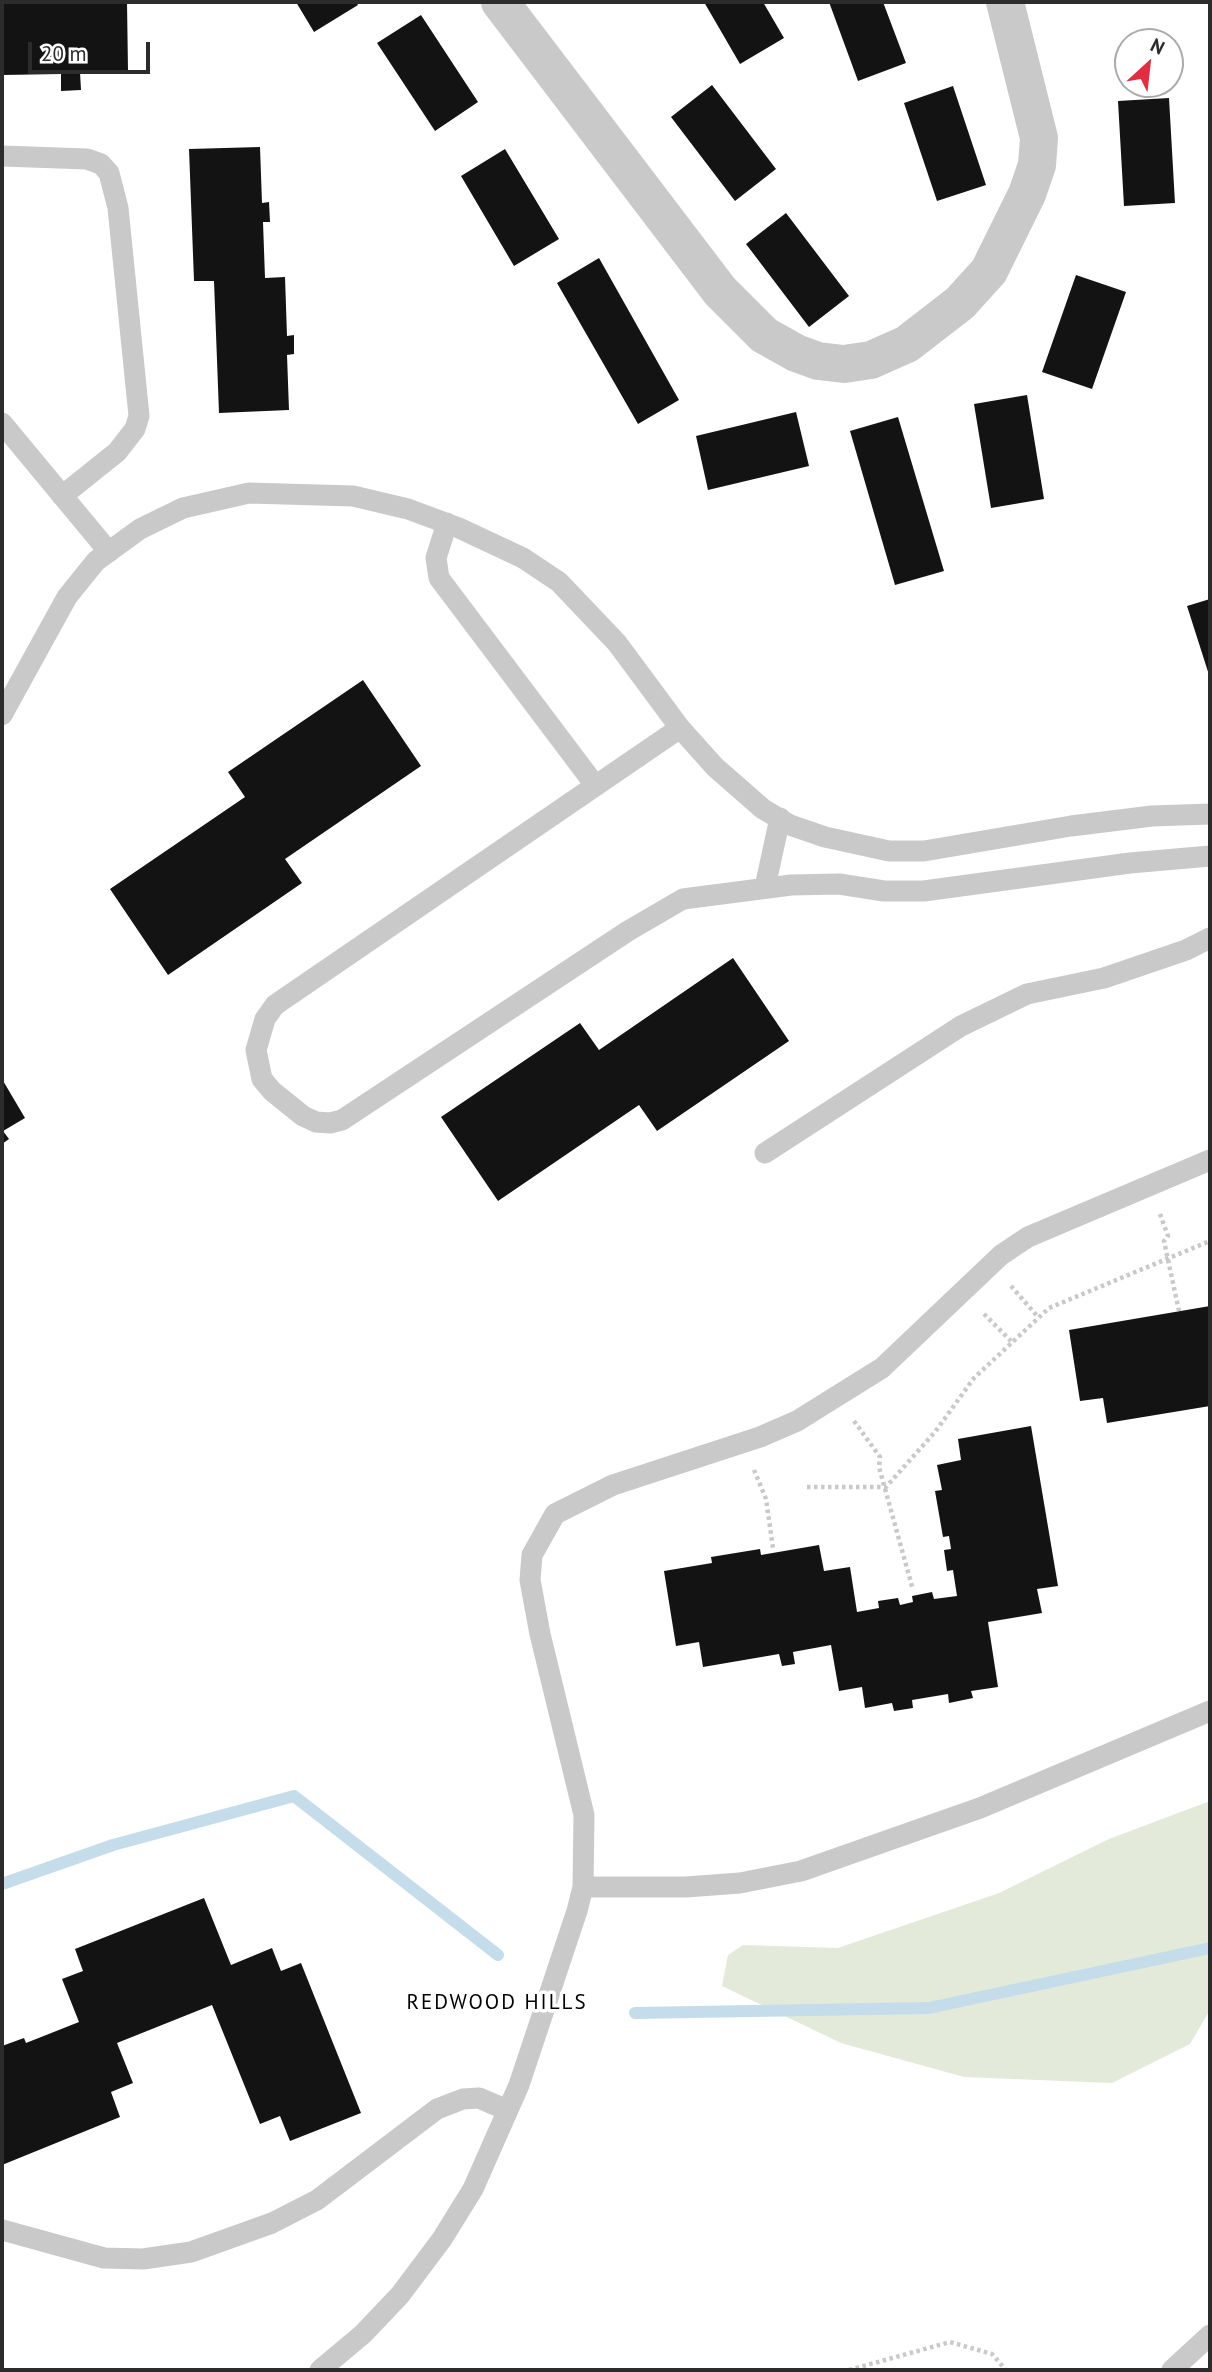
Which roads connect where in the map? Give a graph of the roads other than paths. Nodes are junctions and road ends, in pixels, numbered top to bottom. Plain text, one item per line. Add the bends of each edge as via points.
1 (1005, 2) edge
2 (515, 8) edge
3 (2, 156) edge
4 (2, 423) edge
5 (62, 496) junction
6 (447, 523) junction
7 (109, 552) junction
8 (5, 702) edge
9 (680, 728) junction
10 (595, 785) junction
11 (1210, 814) edge
12 (780, 818) junction
13 (1210, 856) edge
14 (765, 887) junction
15 (1210, 938) edge
16 (765, 1153) dead end
17 (1210, 1160) edge
18 (1210, 1711) edge
19 (583, 1887) junction
20 (507, 2110) junction
21 (2, 2230) edge
22 (1210, 2336) edge
23 (320, 2370) edge
24 (1172, 2370) edge

1 - 2 street via 1039,138 1037,165 1027,194 989,271 960,303 907,344 871,360 844,364 818,361 764,335 720,291
3 - 5 lane via 87,159 101,164 109,173 118,208 139,416 117,452
4 - 5 lane
5 - 7 lane
6 - 7 lane via 353,496 250,493 183,508 140,529
6 - 9 lane via 523,558 559,582 617,643
6 - 10 lane via 436,558 439,578
7 - 8 lane via 67,597
9 - 10 lane
9 - 12 lane via 722,774
10 - 14 lane via 275,1005 265,1019 256,1050 262,1079 272,1091 316,1122 342,1120 628,931 683,900
11 - 12 lane via 1152,816 924,851 889,851 825,837
12 - 14 lane
13 - 14 lane via 924,891 839,884
15 - 16 lane via 1104,978 1027,994 961,1026
17 - 19 lane via 1028,1237 1002,1255 882,1368 797,1421 613,1485 555,1514 532,1555 530,1580 583,1815
18 - 19 lane via 956,1817 801,1871 740,1884
19 - 20 lane
20 - 21 lane via 479,2098 437,2109 317,2200 272,2224 191,2252 143,2259 104,2258
20 - 23 lane via 473,2189 442,2239 391,2305
22 - 24 lane

